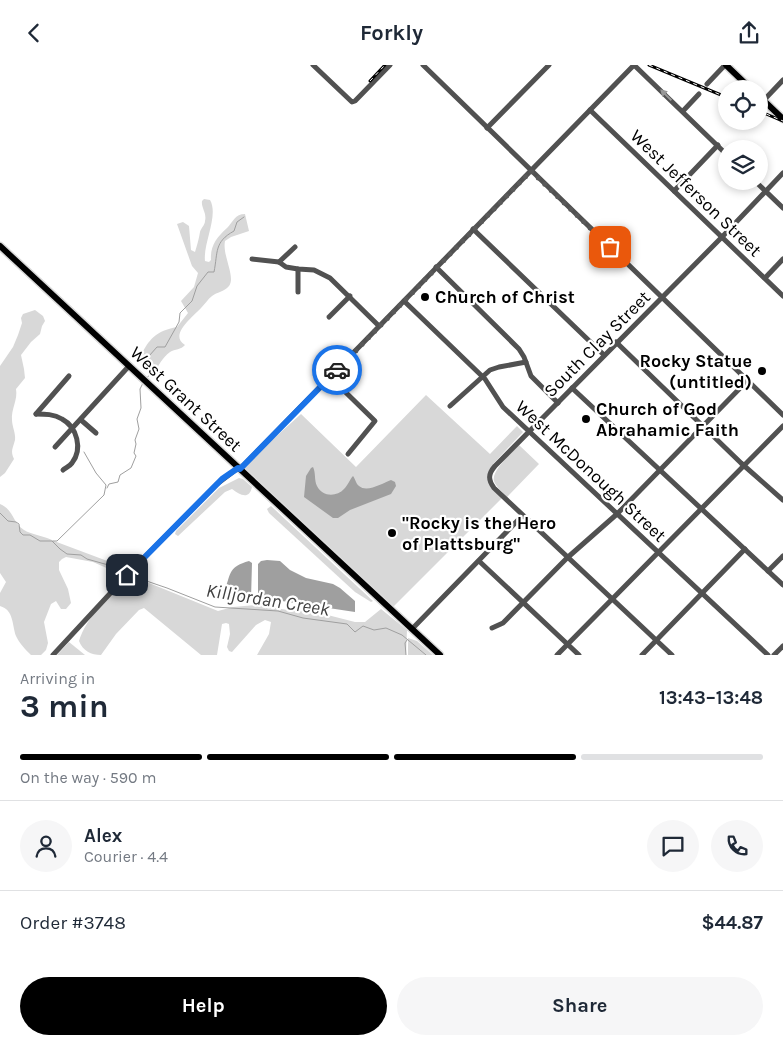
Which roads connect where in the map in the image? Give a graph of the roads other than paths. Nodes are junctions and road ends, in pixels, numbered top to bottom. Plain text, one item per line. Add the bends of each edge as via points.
1 (313, 65) edge
2 (390, 65) edge
3 (423, 65) edge
4 (550, 65) edge
5 (634, 65) edge
6 (725, 65) edge
7 (741, 80) edge
8 (783, 80) edge
9 (707, 84) dead end
10 (768, 92) edge
11 (699, 93) dead end
12 (768, 105) edge
13 (590, 110) junction
14 (683, 111) junction
15 (783, 119) edge
16 (487, 128) junction
17 (718, 145) joint
18 (531, 171) junction
19 (783, 173) edge
20 (674, 191) junction
21 (765, 191) junction
22 (783, 208) edge
23 (473, 229) junction
24 (722, 237) junction
25 (0, 246) edge
26 (295, 247) dead end
27 (252, 259) dead end
28 (783, 259) edge
29 (279, 262) junction
30 (436, 267) junction
31 (298, 269) junction
32 (764, 278) junction
33 (298, 292) dead end
34 (350, 296) junction
35 (783, 296) edge
36 (662, 298) junction
37 (404, 301) junction
38 (328, 317) dead end
39 (379, 326) junction
40 (616, 342) junction
41 (604, 355) junction
42 (526, 362) junction
43 (129, 366) junction
44 (70, 376) dead end
45 (482, 376) junction
46 (330, 377) junction
47 (748, 381) junction
48 (572, 388) junction
49 (558, 403) junction
50 (450, 406) dead end
51 (783, 415) edge
52 (81, 419) junction
53 (703, 426) junction
54 (74, 427) junction
55 (783, 427) edge
56 (529, 431) junction
57 (96, 433) dead end
58 (56, 447) dead end
59 (348, 455) dead end
60 (746, 465) junction
61 (239, 469) junction
62 (63, 470) dead end
63 (660, 470) junction
64 (783, 500) edge
65 (702, 509) junction
66 (617, 514) junction
67 (522, 516) junction
68 (745, 549) junction
69 (659, 553) junction
70 (783, 556) edge
71 (567, 558) junction
72 (479, 561) junction
73 (768, 571) junction
74 (783, 585) edge
75 (702, 594) junction
76 (612, 600) junction
77 (523, 603) junction
78 (492, 628) dead end
79 (412, 629) junction
80 (656, 641) junction
81 (568, 645) junction
82 (783, 646) edge
83 (53, 655) edge
84 (440, 655) edge
85 (557, 655) edge
86 (579, 655) edge
87 (642, 655) edge
88 (672, 655) edge
89 (768, 655) edge
90 (774, 655) edge

1 - 2 street via 352,102
3 - 16 street
4 - 16 street
5 - 13 street
14 -> 5 street
6 - 7 main road
6 - 9 street
8 - 10 street
11 - 14 street
12 - 15 main road
13 - 18 street
13 - 20 street, West Jefferson Street
14 - 17 street
16 - 18 street
17 - 20 street
18 - 23 street
18 - 36 street
19 - 21 street, South Clay Street
20 - 24 street, West Jefferson Street
21 - 22 street
21 - 24 street, South Clay Street
23 - 30 street
23 - 41 street
24 - 32 street, West Jefferson Street
24 - 36 street, South Clay Street
25 - 43 main road, West Grant Street
26 - 29 street
27 - 29 street
28 - 32 street
29 - 31 street
30 - 37 street
30 - 42 street via 519,349
31 - 33 street
31 - 34 street via 321,272
32 - 35 street, West Jefferson Street
34 - 38 street
34 - 39 street
36 - 40 street, South Clay Street
36 - 47 street
37 - 39 street
37 - 45 street, West McDonough Street
39 - 46 street
40 - 41 street, South Clay Street
40 - 53 street
41 - 48 street, South Clay Street
42 - 45 street via 494,368
42 - 49 street via 531,376
43 - 52 street
43 - 61 main road, West Grant Street
44 - 54 street via 36,413 53,415
45 - 50 street
45 - 56 street, West McDonough Street via 503,407
46 - 59 street via 375,421
46 - 61 street
47 - 51 street
47 - 53 street
48 - 49 street, South Clay Street
48 - 63 street
49 - 56 street, South Clay Street
52 - 54 street
52 - 57 street
53 - 60 street
53 - 63 street
54 - 58 street
54 - 62 street via 77,452 72,464
55 - 60 street
56 - 66 street, West McDonough Street
56 - 67 street, South Clay Street via 491,472 490,483
60 - 64 street
60 - 65 street
61 - 79 main road, West Grant Street
61 - 83 street via 217,483
63 - 65 street
63 - 66 street
65 - 68 street
65 - 69 street
66 - 69 street, West McDonough Street
66 - 71 street
67 - 71 street, South Clay Street
67 - 72 street
68 - 73 street
68 - 75 street
69 - 75 street, West McDonough Street
69 - 76 street
70 - 73 street
71 - 76 street, South Clay Street
71 - 77 street
72 - 77 street
72 - 79 street
73 - 74 street
75 - 80 street
75 - 89 street, West McDonough Street
76 - 80 street, South Clay Street
76 - 81 street
77 - 78 street via 503,623
77 - 81 street
79 - 84 main road, West Grant Street
80 - 87 street
80 - 88 street, South Clay Street
81 - 85 street
81 - 86 street
82 - 90 street

